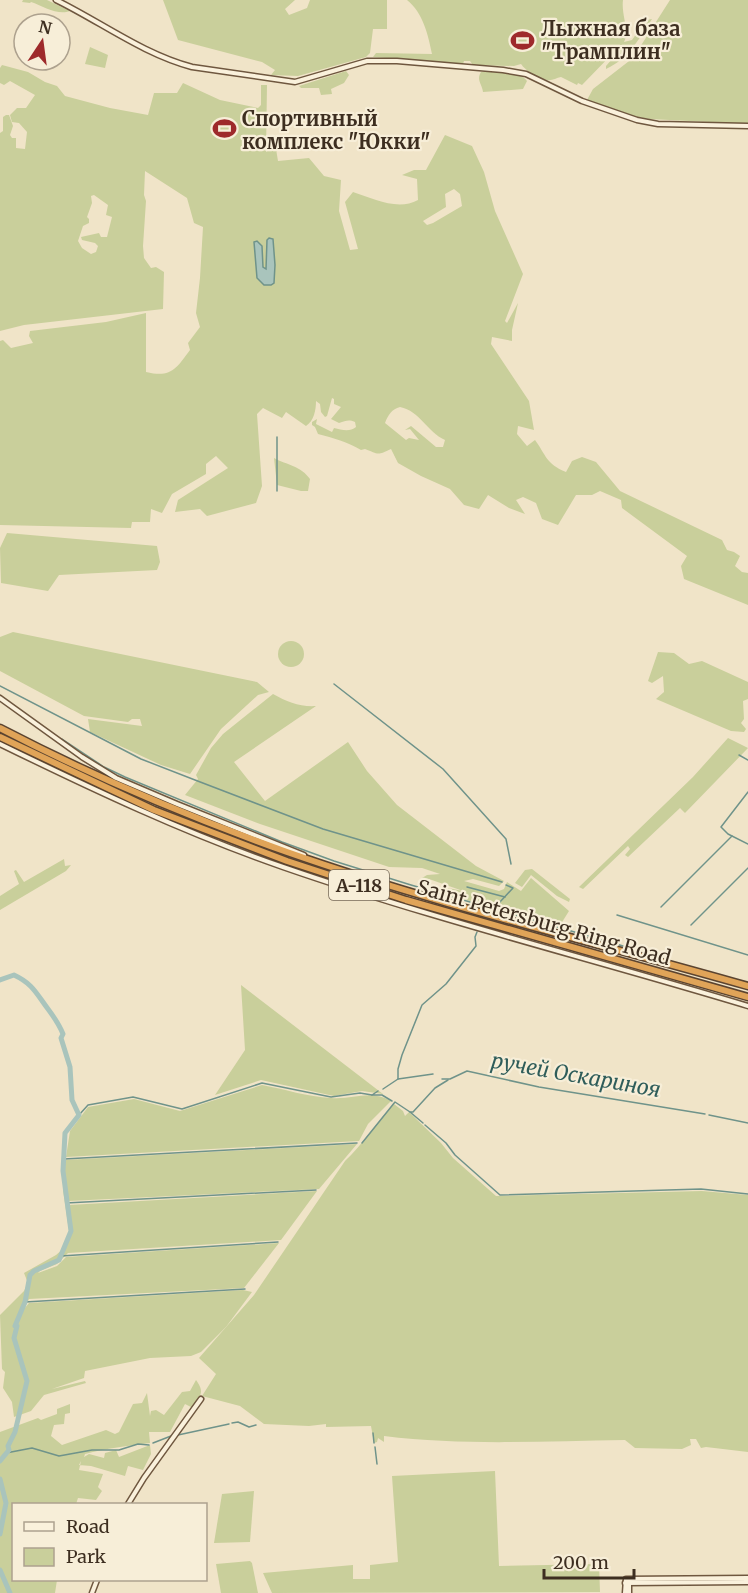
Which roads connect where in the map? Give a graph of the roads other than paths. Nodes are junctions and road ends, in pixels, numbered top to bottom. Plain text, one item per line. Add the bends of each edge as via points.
1 (57, 0) edge
2 (748, 126) edge
3 (0, 698) edge
4 (0, 728) edge
5 (0, 737) edge
6 (0, 744) edge
7 (331, 866) junction
8 (748, 986) edge
9 (748, 997) edge
10 (748, 1006) edge
11 (201, 1399) dead end
12 (129, 1503) edge
13 (748, 1580) edge
14 (627, 1593) edge

1 - 2 street via 119,35 192,67 295,82 367,61 503,70 526,74 582,101 637,120
3 - 7 street via 116,778
4 - 7 highway, Saint Petersburg Ring Road / А-118 via 173,809
5 - 9 highway, Saint Petersburg Ring Road / А-118 via 170,817 287,861 406,900
6 - 10 street via 168,823 283,867
7 - 8 highway, Saint Petersburg Ring Road / А-118
11 - 12 street
13 - 14 street via 626,1582

